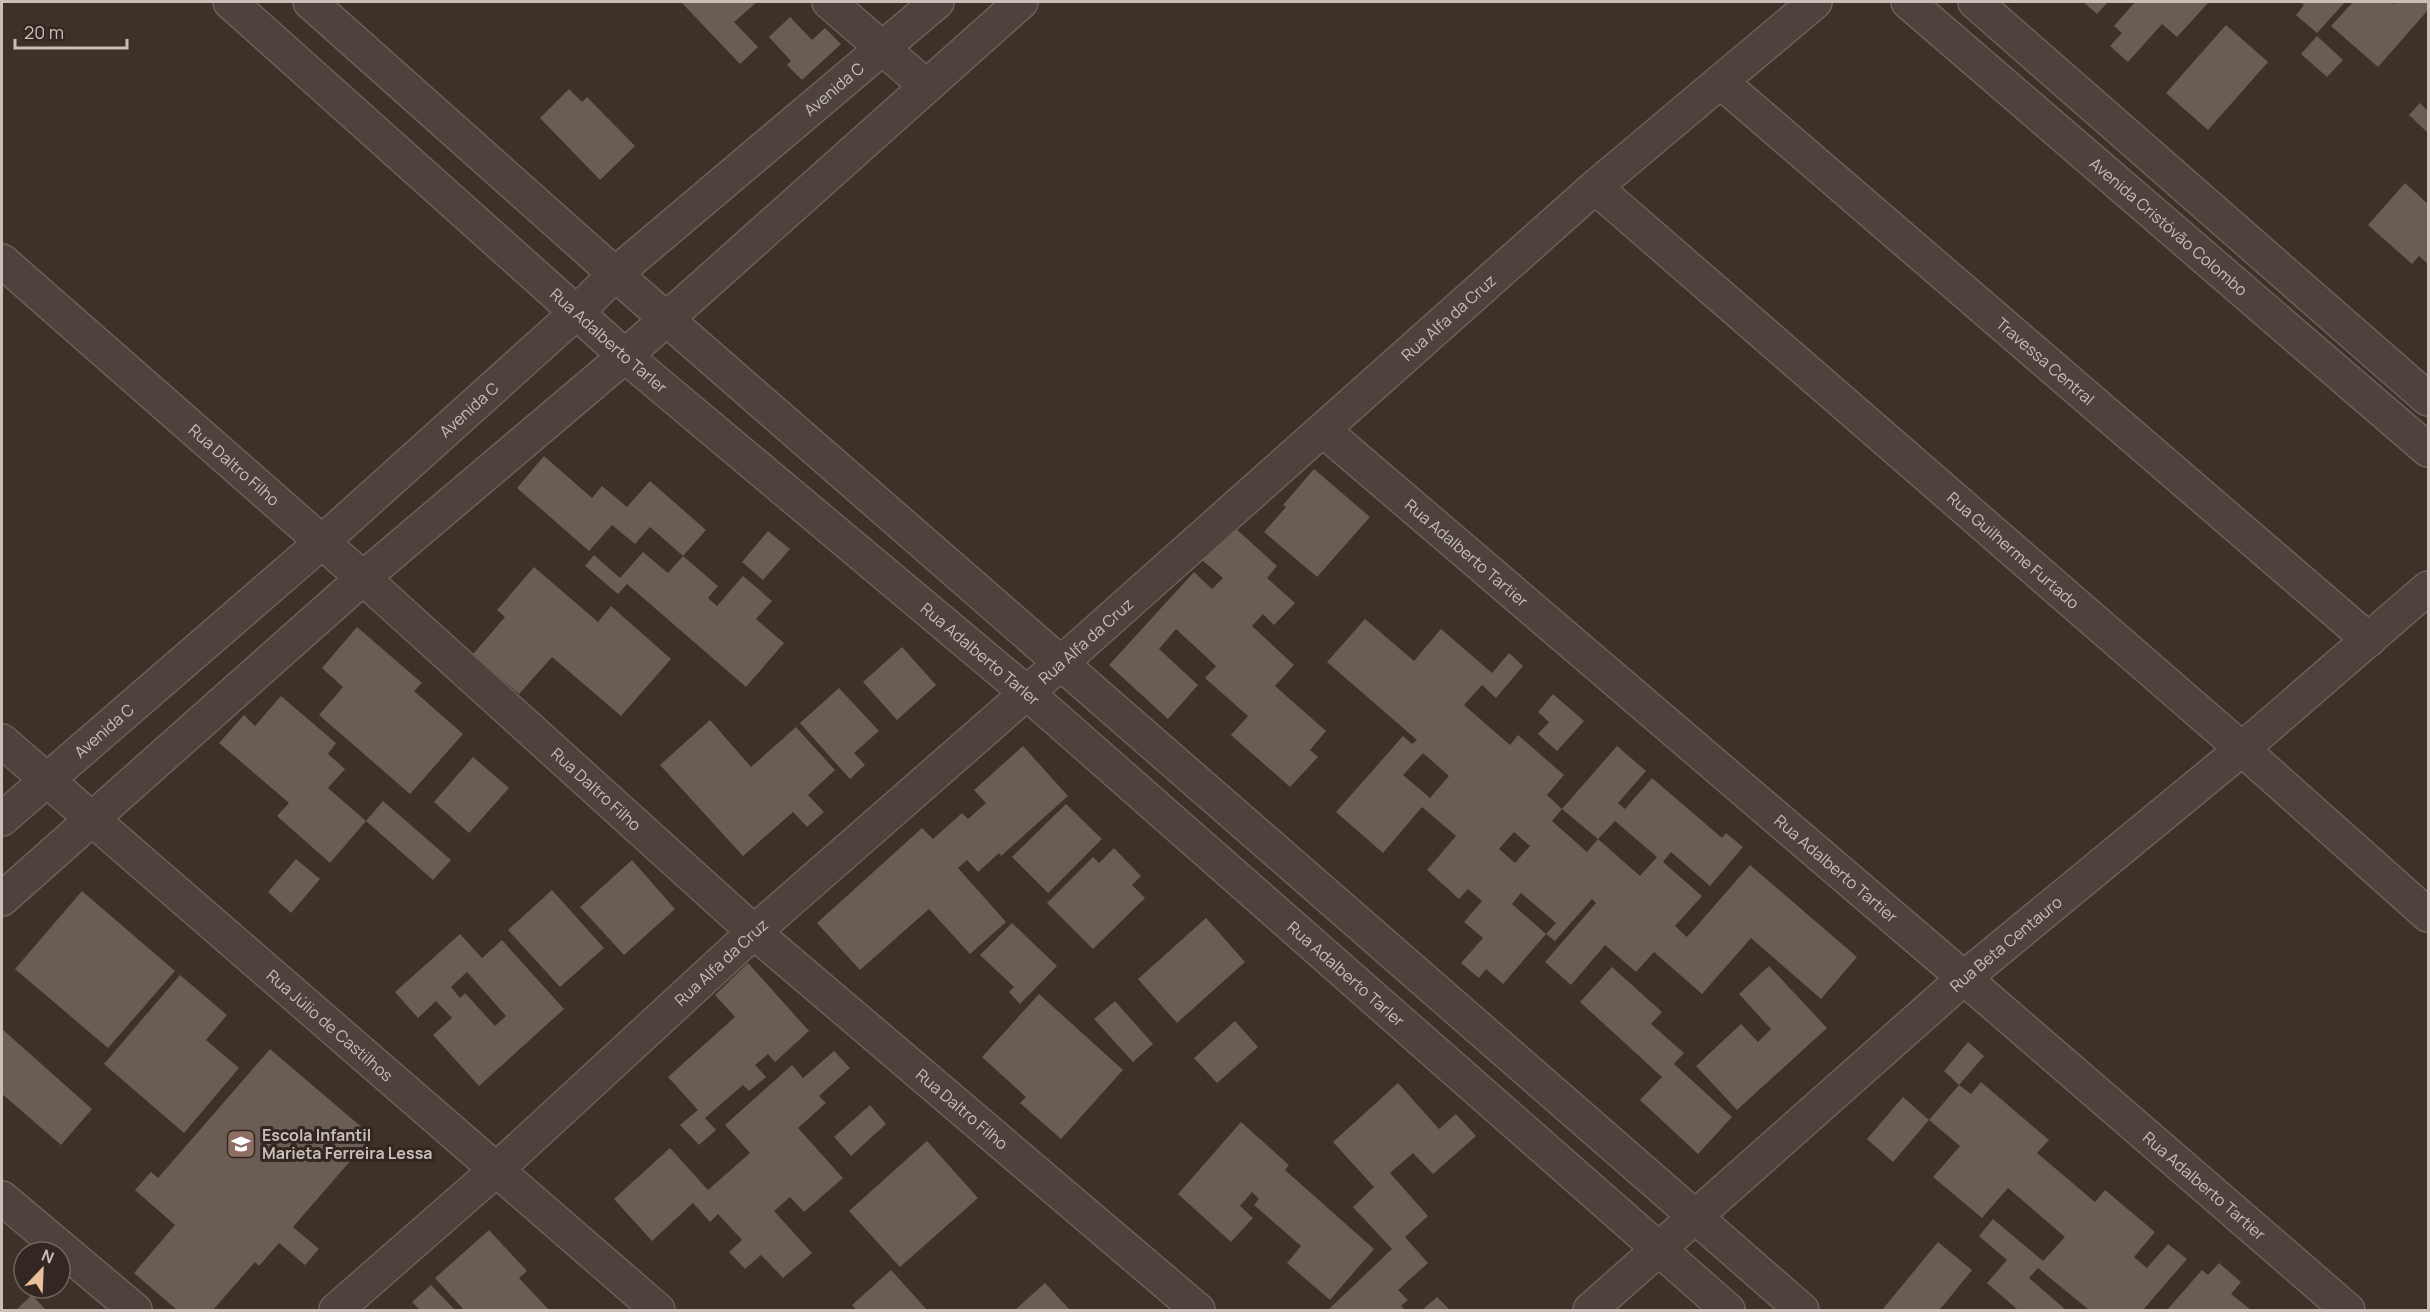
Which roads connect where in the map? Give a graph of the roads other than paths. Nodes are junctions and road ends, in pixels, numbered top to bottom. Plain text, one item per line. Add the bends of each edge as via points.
1 (230, 2) edge
2 (310, 2) edge
3 (830, 2) edge
4 (937, 2) edge
5 (1021, 2) edge
6 (1815, 2) edge
7 (1908, 2) edge
8 (1975, 2) edge
9 (882, 48) junction
10 (1721, 82) junction
11 (926, 86) junction
12 (1595, 187) junction
13 (2, 261) edge
14 (615, 274) junction
15 (576, 313) junction
16 (665, 318) junction
17 (625, 356) junction
18 (2428, 399) edge
19 (1323, 430) junction
20 (2428, 450) edge
21 (322, 542) junction
22 (363, 578) junction
23 (2428, 588) edge
24 (2369, 640) junction
25 (1061, 663) junction
26 (1027, 693) junction
27 (2, 741) edge
28 (2242, 749) junction
29 (46, 780) junction
30 (2, 819) edge
31 (91, 819) junction
32 (2, 899) edge
33 (2428, 915) edge
34 (754, 932) junction
35 (1964, 978) junction
36 (496, 1170) junction
37 (2, 1198) edge
38 (1695, 1216) junction
39 (1659, 1250) junction
40 (135, 1311) edge
41 (336, 1311) edge
42 (658, 1311) edge
43 (1198, 1311) edge
44 (1590, 1311) edge
45 (1728, 1311) edge
46 (1802, 1311) edge
47 (2348, 1311) edge

1 - 15 street, Rua Adalberto Tarler
2 - 14 street
3 - 9 street
4 - 9 street, Avenida C
5 - 11 street
6 - 10 street, Rua Alfa da Cruz
7 - 20 street, Avenida Cristóvão Colombo
8 - 18 street
9 - 11 street
9 - 14 street, Avenida C
10 - 12 street, Rua Alfa da Cruz
10 - 24 street, Travessa Central
11 - 16 street
12 - 19 street, Rua Alfa da Cruz
12 - 28 street, Rua Guilherme Furtado
13 - 21 street, Rua Daltro Filho
14 - 15 street, Avenida C
14 - 16 street
15 - 17 street, Rua Adalberto Tarler
15 - 21 street, Avenida C
16 - 17 street
16 - 25 street
17 - 22 street
17 - 26 street, Rua Adalberto Tarler
19 - 25 street, Rua Alfa da Cruz
19 - 35 street, Rua Adalberto Tartier
21 - 22 street, Rua Daltro Filho
21 - 29 street, Avenida C
22 - 31 street
22 - 34 street, Rua Daltro Filho
23 - 24 street, Rua Beta Centauro
24 - 28 street, Rua Beta Centauro
25 - 26 street, Rua Alfa da Cruz
25 - 38 street
26 - 34 street, Rua Alfa da Cruz
26 - 39 street, Rua Adalberto Tarler
27 - 29 street, Rua Júlio de Castilhos
28 - 33 street, Rua Guilherme Furtado
28 - 35 street, Rua Beta Centauro
29 - 30 street, Avenida C
29 - 31 street, Rua Júlio de Castilhos
31 - 32 street
31 - 36 street, Rua Júlio de Castilhos
34 - 36 street, Rua Alfa da Cruz
34 - 43 street, Rua Daltro Filho
35 - 38 street, Rua Beta Centauro
35 - 47 street, Rua Adalberto Tartier
36 - 41 street, Rua Alfa da Cruz
36 - 42 street, Rua Júlio de Castilhos
37 - 40 street
38 - 39 street, Rua Beta Centauro
38 - 46 street
39 - 44 street, Rua Beta Centauro
39 - 45 street, Rua Adalberto Tarler

